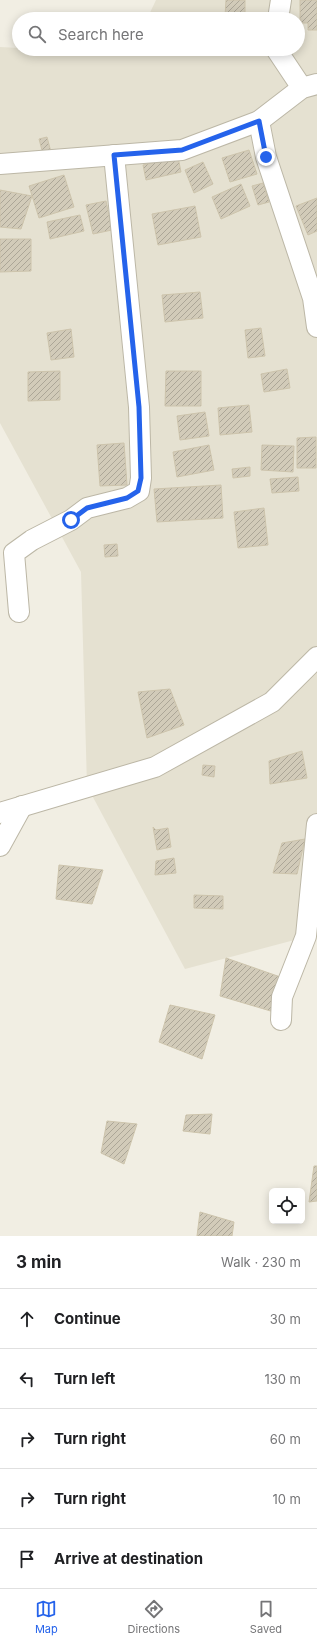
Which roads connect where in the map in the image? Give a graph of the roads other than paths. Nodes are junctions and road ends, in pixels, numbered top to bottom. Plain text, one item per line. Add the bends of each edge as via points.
1 (281, 0) edge
2 (279, 12) edge
3 (282, 56) edge
4 (309, 86) edge
5 (259, 121) junction
6 (114, 155) junction
7 (0, 164) edge
8 (317, 327) edge
9 (19, 612) dead end
10 (317, 657) edge
11 (22, 806) junction
12 (0, 813) edge
13 (317, 824) edge
14 (0, 846) edge
15 (281, 1020) dead end

1 - 2 street
3 - 4 street
4 - 5 street
5 - 6 street via 182,150
5 - 8 street via 266,157 313,298
6 - 7 street
6 - 9 street via 139,407 140,484 138,491 127,498 87,508 14,553
10 - 11 street via 272,702 155,767
11 - 12 street
11 - 14 street
13 - 15 street via 306,936 282,997

